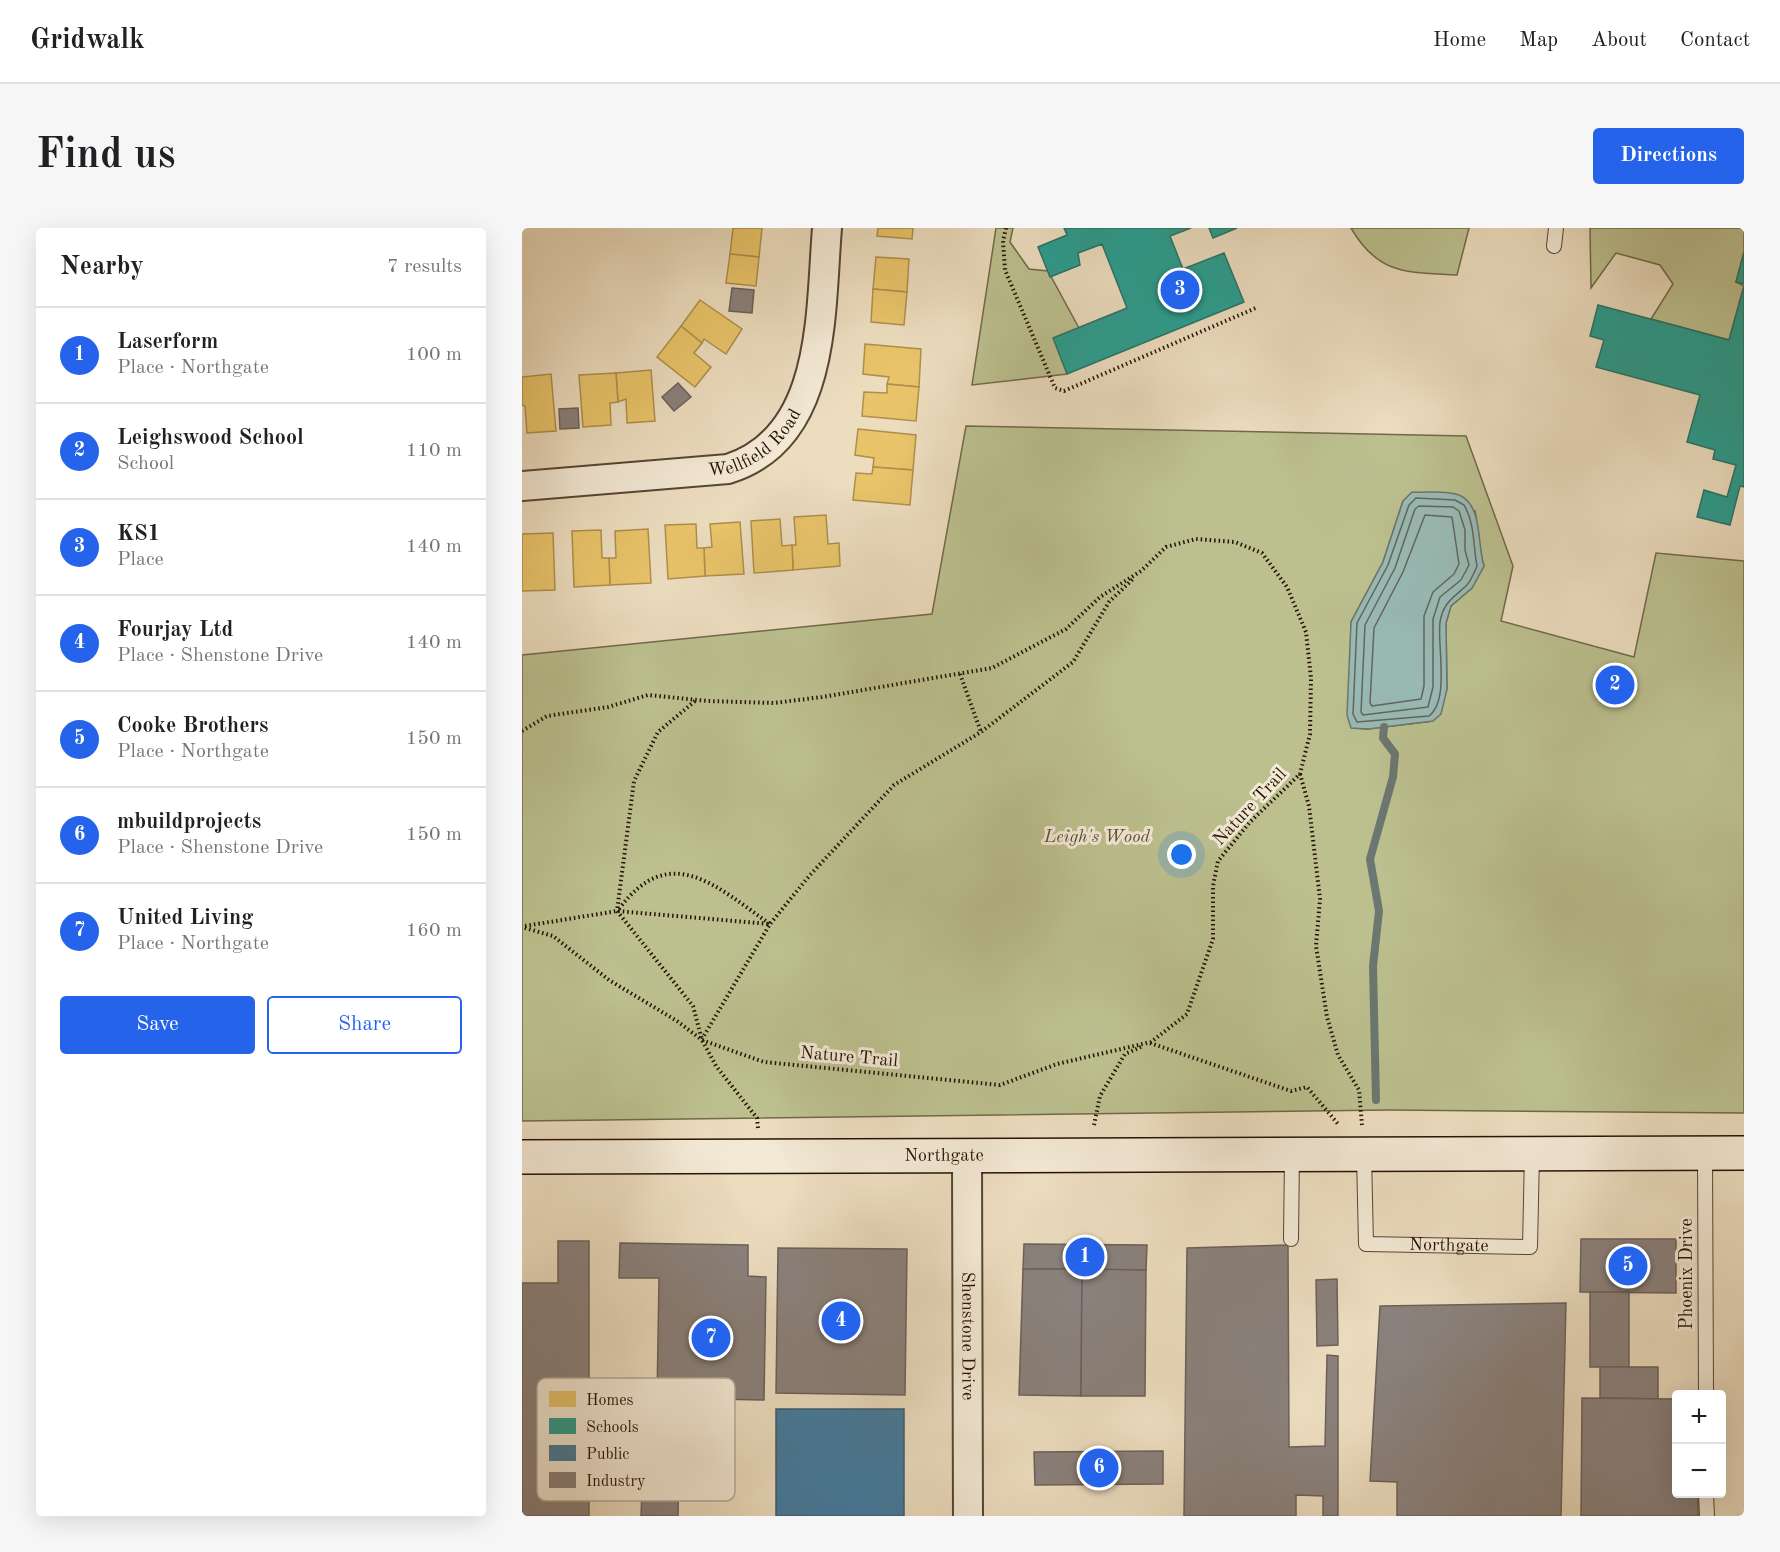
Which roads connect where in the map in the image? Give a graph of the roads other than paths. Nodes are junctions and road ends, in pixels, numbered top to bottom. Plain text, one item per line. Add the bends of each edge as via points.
1 (827, 228) edge
2 (1556, 228) edge
3 (1554, 246) dead end
4 (522, 486) edge
5 (1744, 1153) edge
6 (1532, 1154) junction
7 (1705, 1154) junction
8 (1292, 1155) junction
9 (1364, 1155) junction
10 (967, 1156) junction
11 (522, 1157) edge
12 (1291, 1239) dead end
13 (1706, 1390) edge
14 (1707, 1498) edge
15 (968, 1516) edge
16 (1707, 1516) edge

1 - 4 street, Wellfield Road via 816,357 805,395 790,423 771,445 748,463 729,469
2 - 3 lane
5 - 7 main road, Northgate
6 - 7 main road, Northgate
6 - 9 main road, Northgate
6 - 9 lane, Northgate via 1530,1247 1366,1244
7 - 13 lane, Phoenix Drive
8 - 9 main road, Northgate
8 - 10 main road, Northgate
8 - 12 lane
10 - 11 main road, Northgate
10 - 15 street, Shenstone Drive
14 - 16 lane

